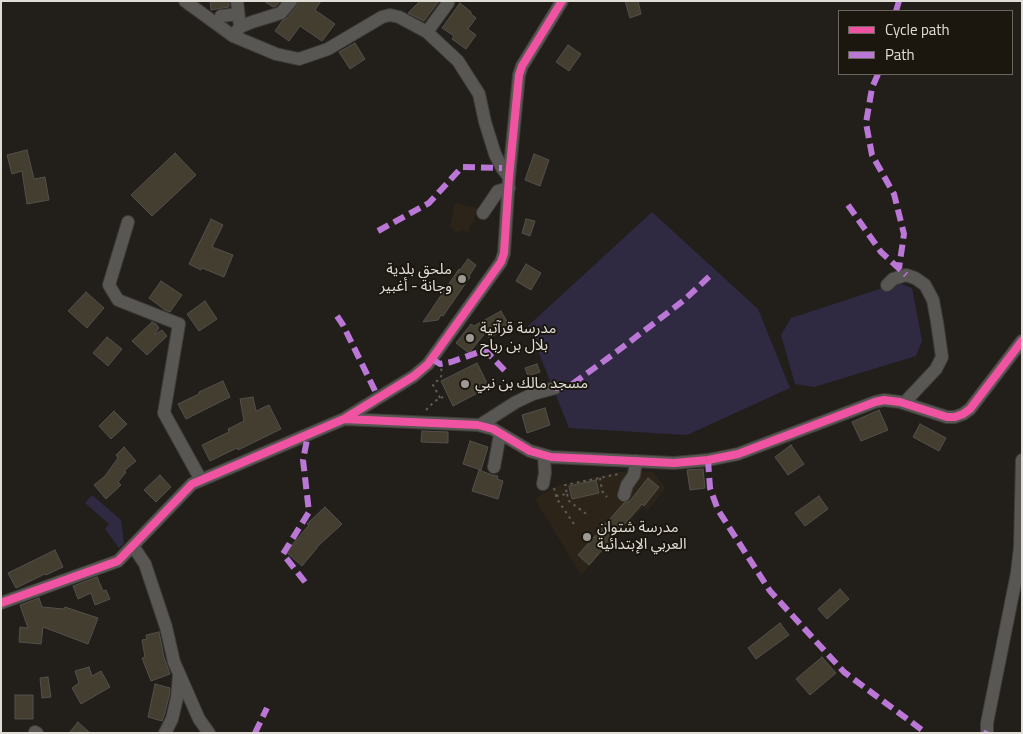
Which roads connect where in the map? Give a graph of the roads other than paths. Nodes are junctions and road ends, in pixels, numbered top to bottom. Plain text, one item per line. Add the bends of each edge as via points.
1 (185, 1) edge
2 (292, 1) edge
3 (562, 1) edge
4 (448, 3) dead end
5 (237, 7) edge
6 (221, 16) dead end
7 (236, 32) junction
8 (427, 32) junction
9 (509, 182) junction
10 (483, 213) dead end
11 (128, 222) dead end
12 (887, 285) dead end
13 (1022, 342) edge
14 (555, 388) dead end
15 (904, 403) junction
16 (344, 419) junction
17 (480, 425) junction
18 (500, 434) junction
19 (544, 456) junction
20 (1022, 460) edge
21 (636, 461) junction
22 (494, 467) dead end
23 (201, 480) junction
24 (548, 484) road end
25 (624, 495) dead end
26 (132, 546) junction
27 (1, 603) edge
28 (179, 675) junction
29 (164, 733) edge
30 (209, 733) edge
31 (987, 733) edge

1 - 7 street
2 - 7 street via 281,13 252,22
3 - 9 street via 519,75
4 - 8 street
5 - 6 street
5 - 7 street
7 - 8 street via 276,54 298,59 328,49 382,17 399,16
8 - 9 street via 458,61 479,94 485,122
9 - 10 street via 498,191
9 - 16 street via 504,253 500,262 428,364
11 - 23 street via 109,285 118,300 179,324 164,413
12 - 15 street via 906,275 925,285 933,300 937,322 942,357 936,369
13 - 15 street via 963,414 947,417
14 - 17 street via 532,394
15 - 21 street via 892,400 875,402 722,458 674,463
16 - 17 street
16 - 23 street
17 - 18 street
18 - 19 street
18 - 22 street
19 - 21 street
19 - 24 street
20 - 31 street via 1017,573
21 - 25 street via 634,475
23 - 26 street via 192,484
26 - 27 street via 118,561
26 - 28 street via 145,564
28 - 29 street via 172,719
28 - 30 street

